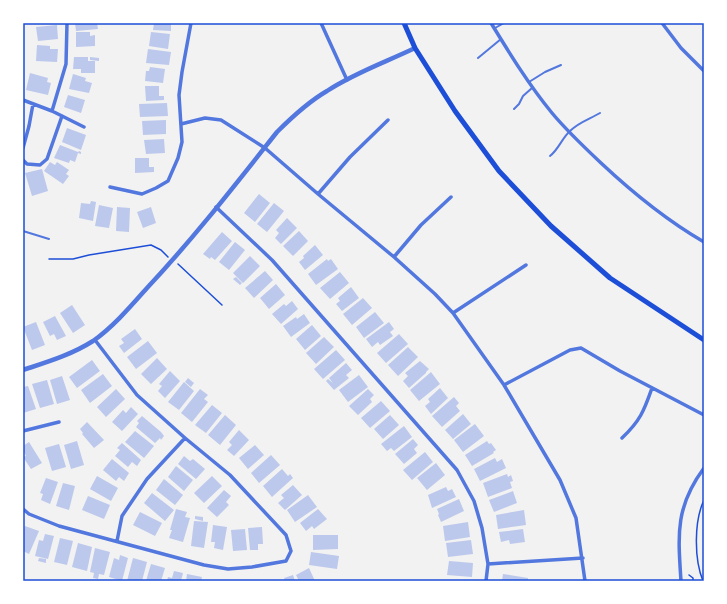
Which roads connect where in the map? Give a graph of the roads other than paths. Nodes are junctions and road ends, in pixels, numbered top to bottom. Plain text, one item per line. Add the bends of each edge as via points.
1 (67, 23) edge
2 (191, 23) edge
3 (321, 23) edge
4 (404, 23) edge
5 (490, 23) edge
6 (504, 23) edge
7 (662, 23) edge
8 (494, 28) junction
9 (501, 39) junction
10 (415, 48) junction
11 (478, 58) dead end
12 (561, 65) dead end
13 (704, 72) edge
14 (347, 80) junction
15 (529, 82) junction
16 (533, 88) junction
17 (23, 100) edge
18 (33, 104) junction
19 (514, 109) dead end
20 (52, 111) junction
21 (600, 113) dead end
22 (62, 116) junction
23 (388, 120) dead end
24 (181, 124) junction
25 (84, 127) dead end
26 (569, 131) junction
27 (23, 148) edge
28 (265, 148) junction
29 (550, 156) dead end
30 (23, 160) edge
31 (110, 187) dead end
32 (318, 194) junction
33 (452, 197) dead end
34 (216, 207) junction
35 (23, 231) edge
36 (49, 239) dead end
37 (704, 242) edge
38 (394, 256) junction
39 (526, 265) dead end
40 (453, 313) junction
41 (95, 340) junction
42 (704, 340) edge
43 (23, 370) edge
44 (504, 386) junction
45 (652, 388) junction
46 (704, 415) edge
47 (59, 422) dead end
48 (23, 431) edge
49 (185, 438) junction
50 (622, 438) dead end
51 (704, 468) edge
52 (23, 509) edge
53 (116, 540) junction
54 (583, 558) junction
55 (488, 564) junction
56 (486, 581) edge
57 (586, 581) edge
58 (681, 581) edge

1 - 20 street via 66,64
2 - 24 street via 179,95
3 - 14 street
4 - 10 main road
5 - 8 street
6 - 8 lane
7 - 13 street
8 - 9 street
9 - 11 lane
9 - 15 street
10 - 14 street
10 - 42 main road via 455,111 495,165 551,226 610,278
12 - 15 lane
14 - 28 street via 327,91 290,119
15 - 16 street
16 - 19 lane via 523,96
16 - 26 street via 552,114
17 - 18 street
18 - 20 street
18 - 27 street
20 - 22 street
21 - 26 lane
22 - 25 street
22 - 30 street via 47,159 40,166 28,164
23 - 32 street via 350,157
24 - 28 street via 205,118 221,120
24 - 31 street via 182,142 168,181 142,194
26 - 29 lane
26 - 37 street via 653,209
28 - 32 street
28 - 34 street
32 - 38 street
33 - 38 street via 421,225
34 - 41 street via 173,261
34 - 55 street via 272,260 457,470 474,501
35 - 36 lane
38 - 40 street
39 - 40 street
40 - 44 street
41 - 43 street
41 - 49 street via 136,395
44 - 45 street via 570,350 581,348
44 - 54 street via 560,480 576,518
45 - 46 street
45 - 50 street via 644,412
47 - 48 street
49 - 53 street via 147,479 122,516
49 - 53 street via 230,475 286,535 291,551 286,561 228,569 204,565
51 - 58 street via 693,483 684,504 679,526
52 - 53 street via 59,526
54 - 55 street
54 - 57 street
55 - 56 street

